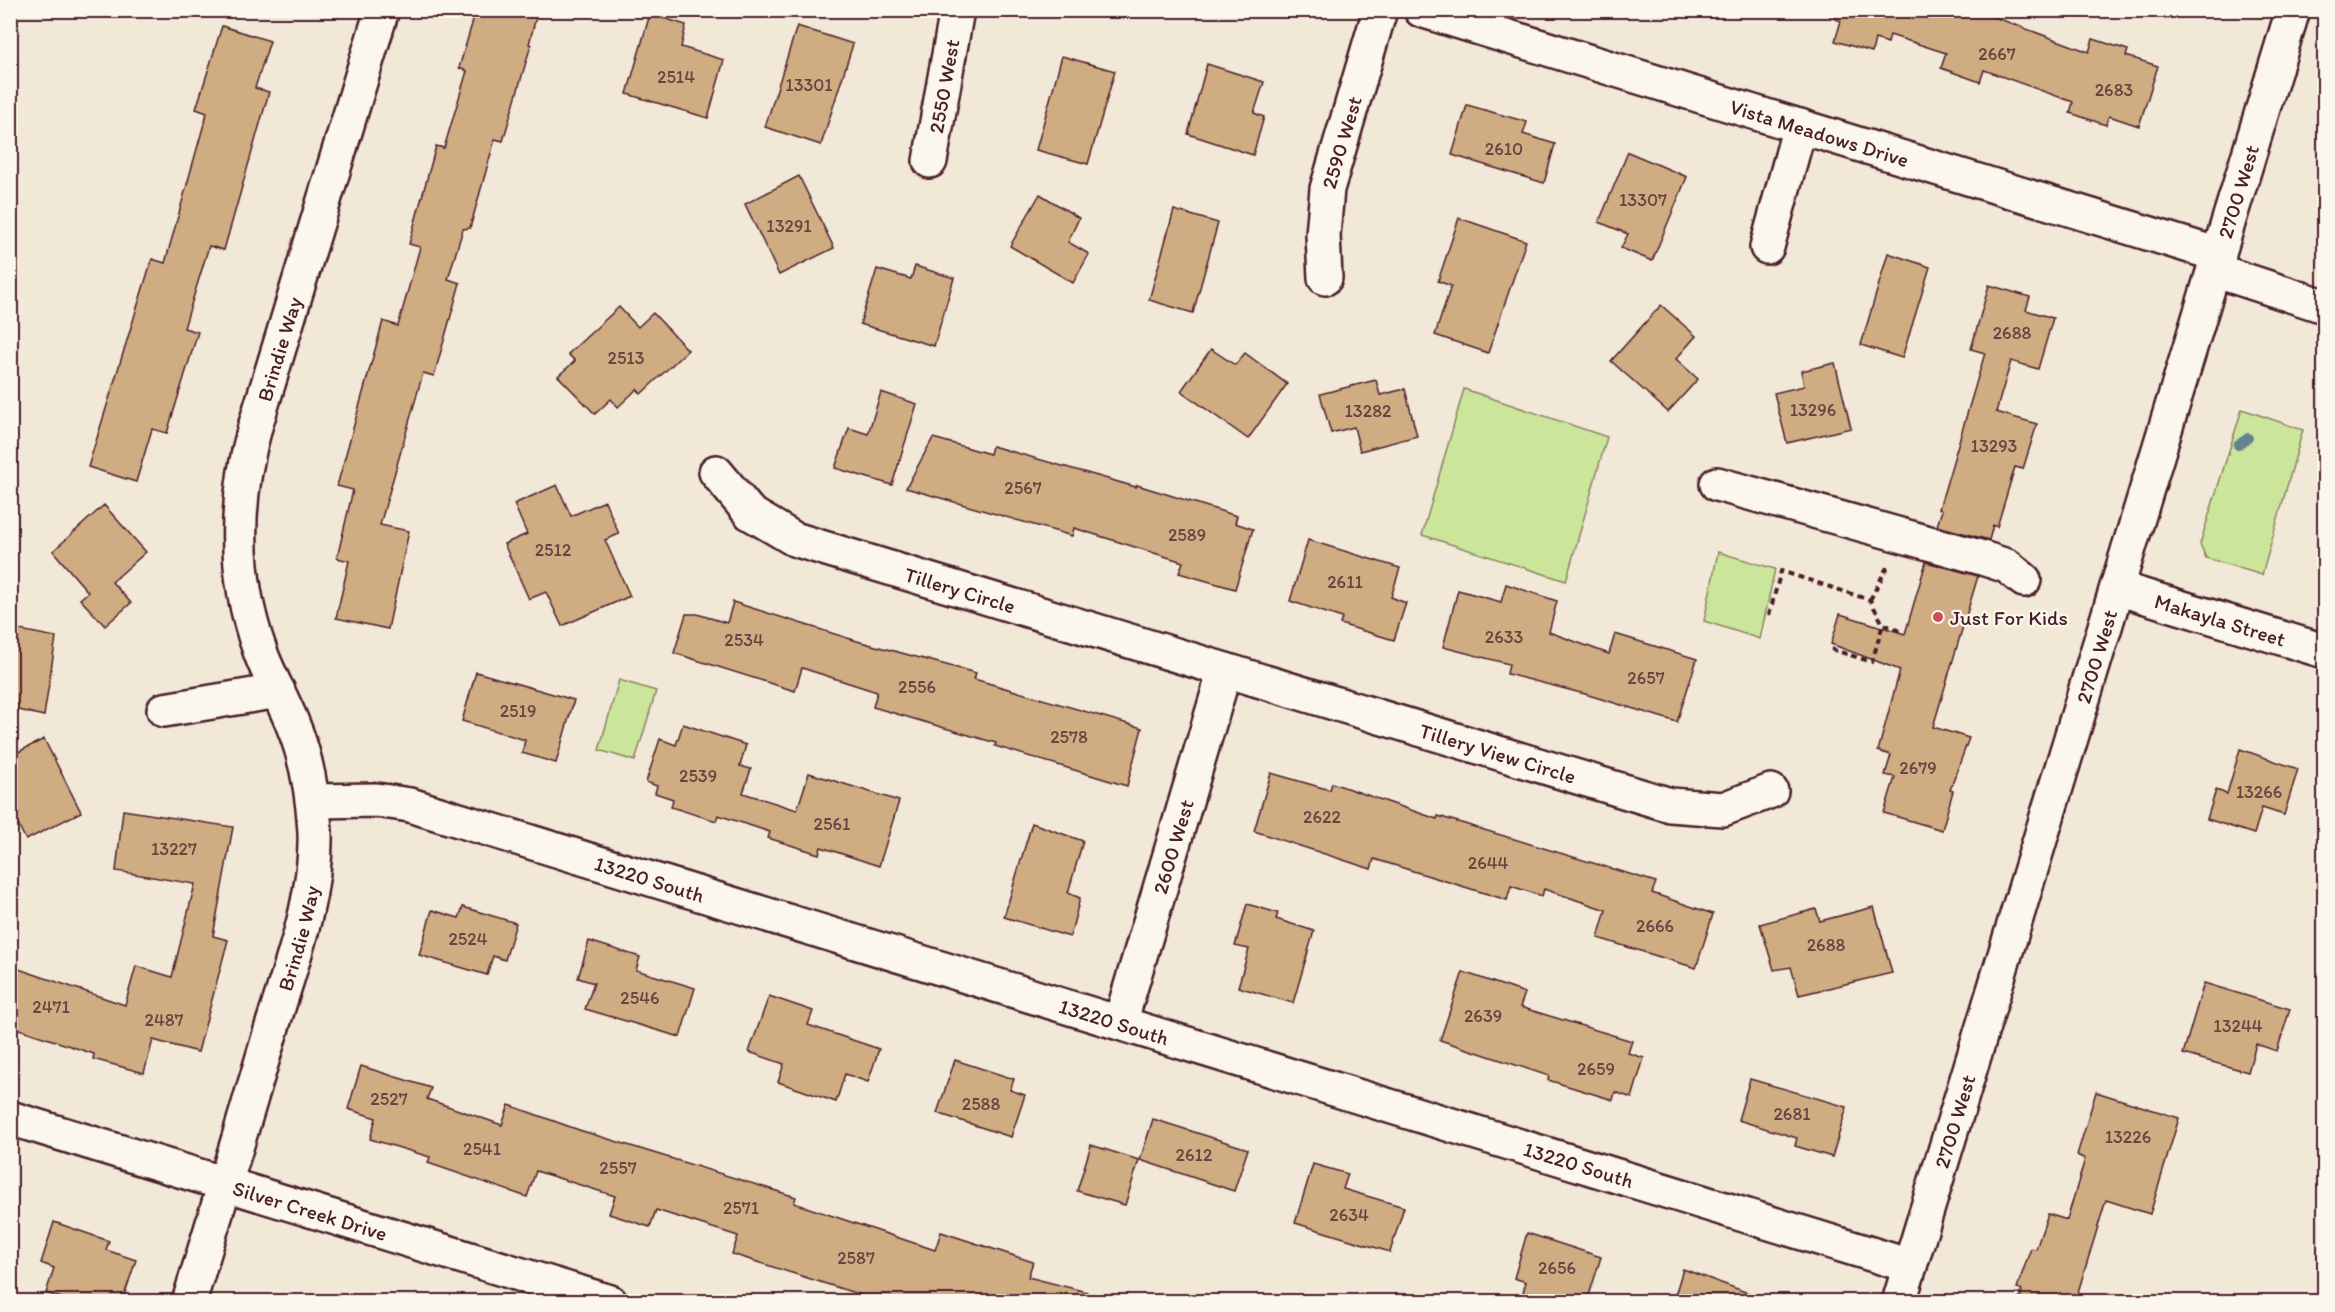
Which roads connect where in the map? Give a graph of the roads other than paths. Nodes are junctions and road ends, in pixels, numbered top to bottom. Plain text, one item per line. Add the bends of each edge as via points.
1 (382, 10) edge
2 (957, 10) edge
3 (1380, 10) edge
4 (1420, 10) edge
5 (2293, 10) edge
6 (1800, 126) junction
7 (930, 161) dead end
8 (1767, 247) dead end
9 (2217, 262) junction
10 (1325, 278) dead end
11 (2325, 306) edge
12 (716, 472) dead end
13 (1718, 484) dead end
14 (2024, 580) dead end
15 (2117, 588) junction
16 (2325, 651) edge
17 (1225, 670) junction
18 (278, 692) junction
19 (164, 710) dead end
20 (1772, 791) dead end
21 (313, 801) junction
22 (1120, 1023) junction
23 (10, 1118) edge
24 (225, 1183) junction
25 (1910, 1266) junction
26 (189, 1302) edge
27 (610, 1302) edge
28 (1899, 1302) edge

1 - 18 street, Brindie Way via 255,427 241,488 238,539 246,609
2 - 7 street, 2550 West
3 - 10 street, 2590 West via 1327,189
4 - 6 street, Vista Meadows Drive
5 - 9 street, 2700 West
6 - 8 street
6 - 9 street, Vista Meadows Drive
9 - 11 street, Vista Meadows Drive
9 - 15 street, 2700 West
12 - 17 street, Tillery Circle via 750,513 794,539
13 - 14 street via 1979,557 2007,566
15 - 16 street, Makayla Street
15 - 25 street, 2700 West
17 - 20 street, Tillery View Circle via 1670,805 1723,809
17 - 22 street, 2600 West
18 - 19 street
18 - 21 street, Brindie Way via 294,728
21 - 22 street, 13220 South via 376,800 410,805
21 - 24 street, Brindie Way via 315,836 308,904
22 - 25 street, 13220 South
23 - 24 street, Silver Creek Drive
24 - 26 street, Brindie Way
24 - 27 street, Silver Creek Drive
25 - 28 street, 2700 West

